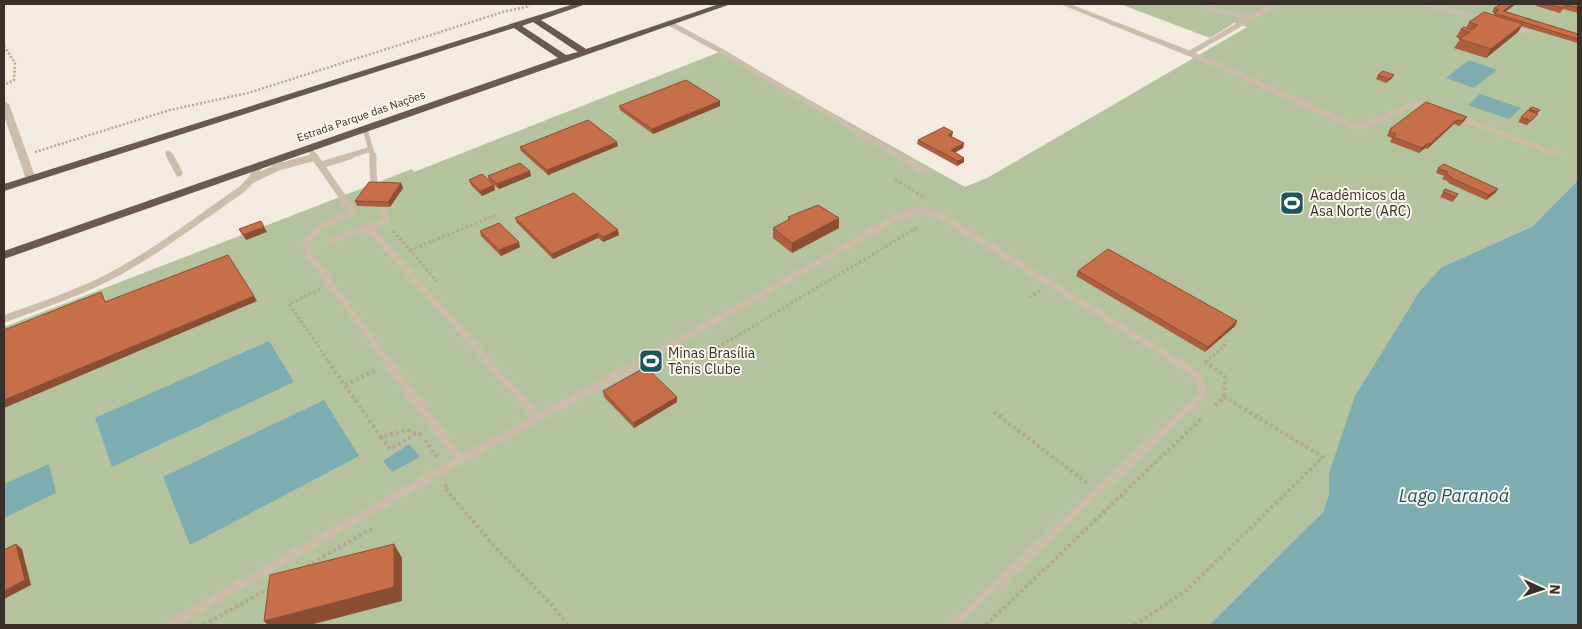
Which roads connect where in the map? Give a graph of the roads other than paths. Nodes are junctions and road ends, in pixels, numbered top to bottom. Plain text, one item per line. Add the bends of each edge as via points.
1 (582, 4) edge
2 (727, 4) edge
3 (1064, 4) edge
4 (1206, 4) edge
5 (1276, 4) edge
6 (1425, 4) edge
7 (1254, 17) junction
8 (534, 19) junction
9 (1491, 22) edge
10 (669, 23) junction
11 (515, 25) junction
12 (1501, 25) edge
13 (1529, 32) dead end
14 (584, 52) junction
15 (1190, 53) junction
16 (564, 59) junction
17 (4, 104) edge
18 (365, 129) junction
19 (371, 149) junction
20 (168, 152) dead end
21 (312, 152) junction
22 (1558, 154) dead end
23 (321, 165) junction
24 (260, 166) junction
25 (178, 172) dead end
26 (926, 172) dead end
27 (31, 179) junction
28 (251, 180) junction
29 (4, 188) edge
30 (368, 227) junction
31 (330, 241) dead end
32 (4, 255) edge
33 (4, 319) edge
34 (538, 417) junction
35 (460, 460) junction
36 (169, 625) edge
37 (954, 625) edge

1 - 8 highway
2 - 10 highway, Estrada Parque das Nações
3 - 15 street
4 - 7 lane via 1210,9
5 - 7 lane
6 - 9 lane
7 - 15 lane
8 - 11 highway
8 - 14 highway
10 - 14 highway, Estrada Parque das Nações
10 - 26 lane
11 - 16 highway
11 - 27 highway
12 - 13 lane
14 - 16 highway, Estrada Parque das Nações
15 - 22 street via 1352,126 1377,123 1422,104
16 - 18 highway, Estrada Parque das Nações
17 - 27 street
18 - 19 lane
18 - 21 highway, Estrada Parque das Nações
19 - 23 lane
19 - 30 lane via 372,176 386,218 385,222
20 - 25 lane
21 - 23 lane
21 - 24 highway, Estrada Parque das Nações
21 - 28 lane
23 - 35 lane via 353,212 322,224 311,234 306,244 312,257
24 - 28 lane
24 - 32 highway, Estrada Parque das Nações
27 - 29 highway
28 - 33 lane via 215,210 115,274 83,290
30 - 31 lane
30 - 34 lane
34 - 35 lane
34 - 37 lane via 608,382 900,216 922,211 939,215 1192,370 1200,380 1203,395
35 - 36 lane

